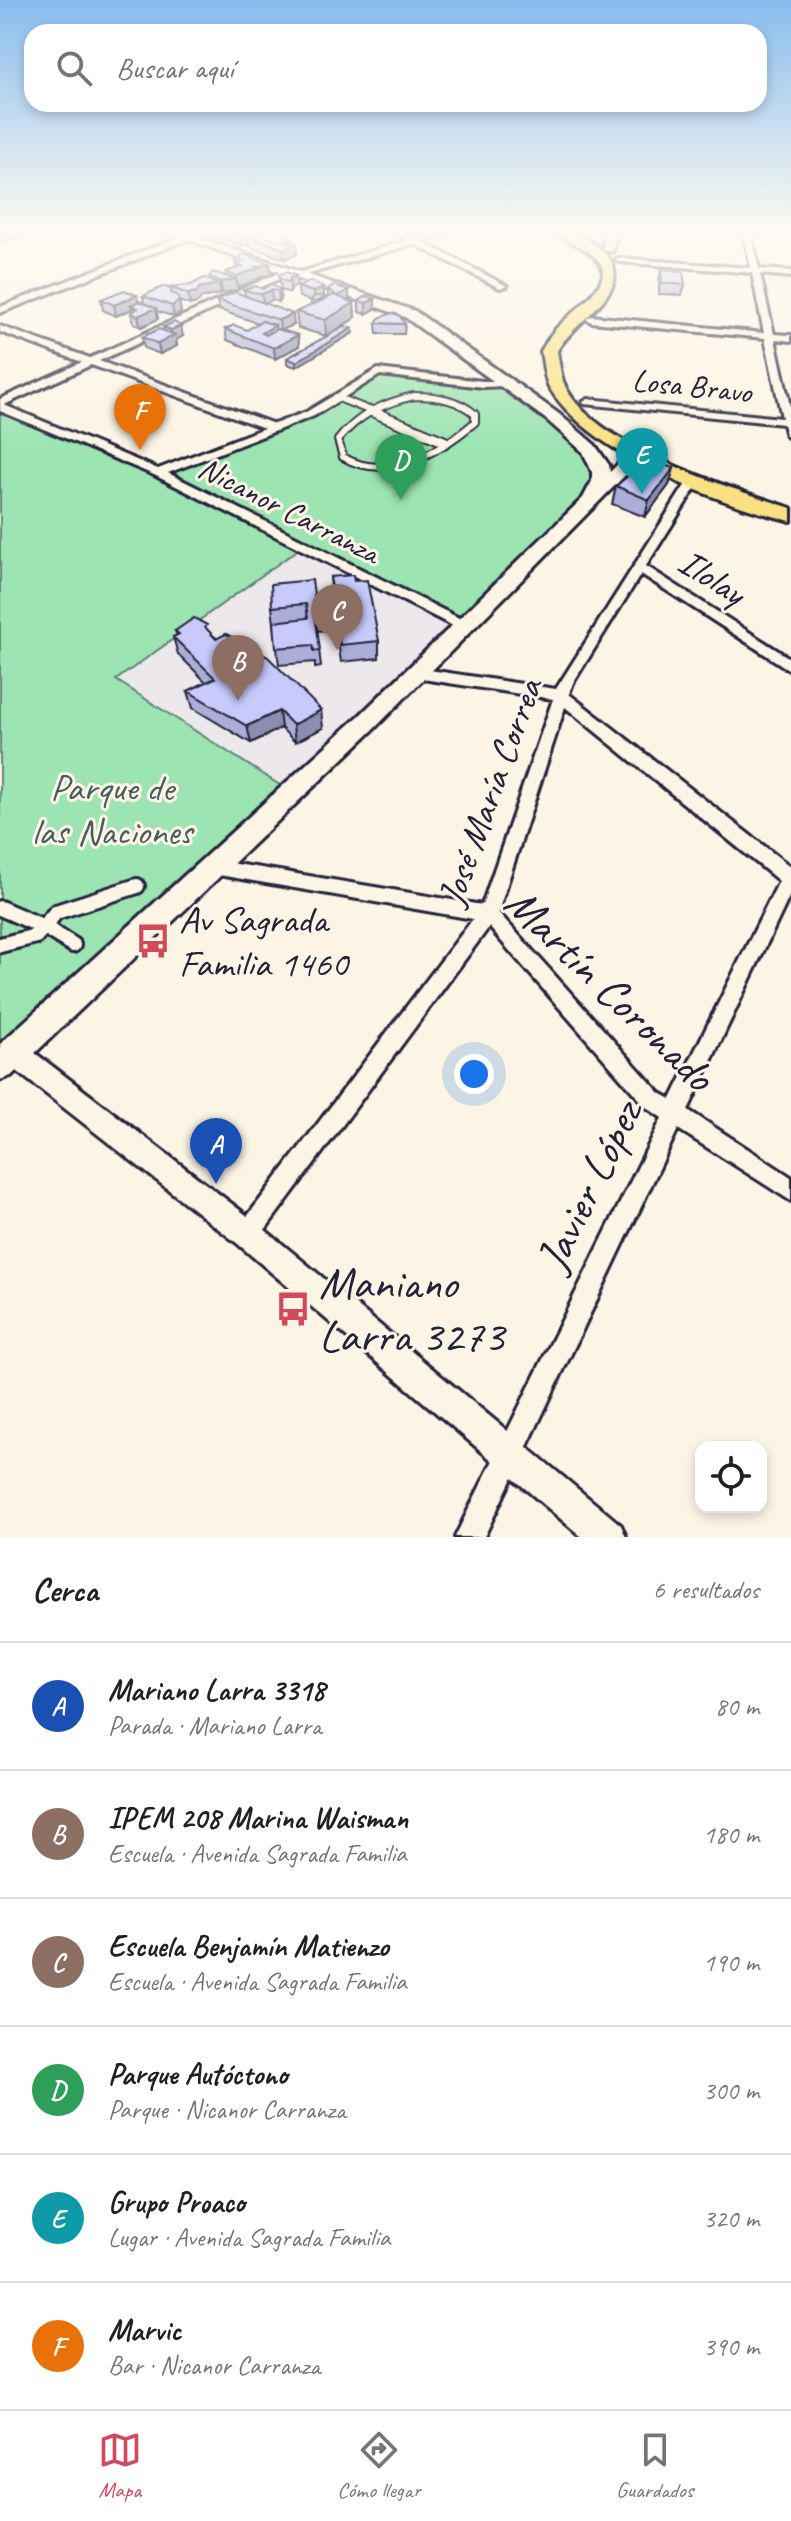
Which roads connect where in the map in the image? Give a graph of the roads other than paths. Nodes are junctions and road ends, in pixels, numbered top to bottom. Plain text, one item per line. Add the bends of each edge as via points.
1 (19, 303) edge
2 (223, 303) edge
3 (377, 303) edge
4 (592, 303) edge
5 (609, 303) edge
6 (763, 303) edge
7 (0, 310) edge
8 (591, 319) junction
9 (0, 329) edge
10 (770, 336) junction
11 (791, 338) edge
12 (91, 361) junction
13 (505, 383) junction
14 (336, 397) junction
15 (0, 405) edge
16 (583, 408) junction
17 (371, 411) junction
18 (789, 422) edge
19 (274, 428) junction
20 (791, 436) edge
21 (446, 442) junction
22 (589, 444) junction
23 (637, 451) junction
24 (158, 473) junction
25 (695, 479) junction
26 (791, 500) edge
27 (588, 503) junction
28 (791, 515) edge
29 (640, 568) junction
30 (464, 626) junction
31 (791, 666) edge
32 (416, 673) junction
33 (561, 695) junction
34 (213, 867) junction
35 (790, 878) edge
36 (137, 886) dead end
37 (0, 908) edge
38 (488, 914) junction
39 (44, 927) junction
40 (0, 945) edge
41 (73, 945) dead end
42 (4, 1053) edge
43 (672, 1114) junction
44 (791, 1190) edge
45 (248, 1234) junction
46 (509, 1452) junction
47 (469, 1537) edge
48 (609, 1537) edge

1 - 7 street
2 - 12 street
3 - 13 main road via 410,314
4 - 16 main road via 565,325 549,351 556,379
5 - 8 main road
6 - 10 street
8 - 10 street
8 - 16 main road via 567,346 565,358
9 - 12 street
10 - 11 street
10 - 18 street
12 - 15 street
12 - 19 street
13 - 14 street via 383,371
13 - 22 main road
14 - 17 lane
14 - 19 street
15 - 24 street, Nicanor Carranza
16 - 18 street, Losa Bravo
16 - 22 main road
16 - 23 main road via 610,424
17 - 21 street
17 - 21 lane via 414,396 456,402 471,410 475,422
17 - 21 lane via 338,440 339,451 352,463 390,470
18 - 20 street
19 - 24 street
22 - 23 main road
22 - 27 main road via 601,481
23 - 25 main road
23 - 26 main road
23 - 27 main road
24 - 30 street, Nicanor Carranza
25 - 28 main road
25 - 29 street, José María Correa
27 - 30 main road
29 - 31 street, Ilolay
29 - 33 street, José María Correa
30 - 32 main road
32 - 33 street
32 - 34 main road
33 - 35 street
33 - 38 street, José María Correa
34 - 38 street, Martín Coronado
34 - 42 main road
35 - 43 street, Javier López
36 - 39 street via 56,912
37 - 39 street
38 - 43 street, Martín Coronado via 653,1100
38 - 45 street, José María Correa
39 - 40 street via 36,936
39 - 41 street
42 - 45 street
43 - 44 street, Martín Coronado
43 - 46 street, Javier López
45 - 46 street
46 - 47 street, Javier López
46 - 48 street

